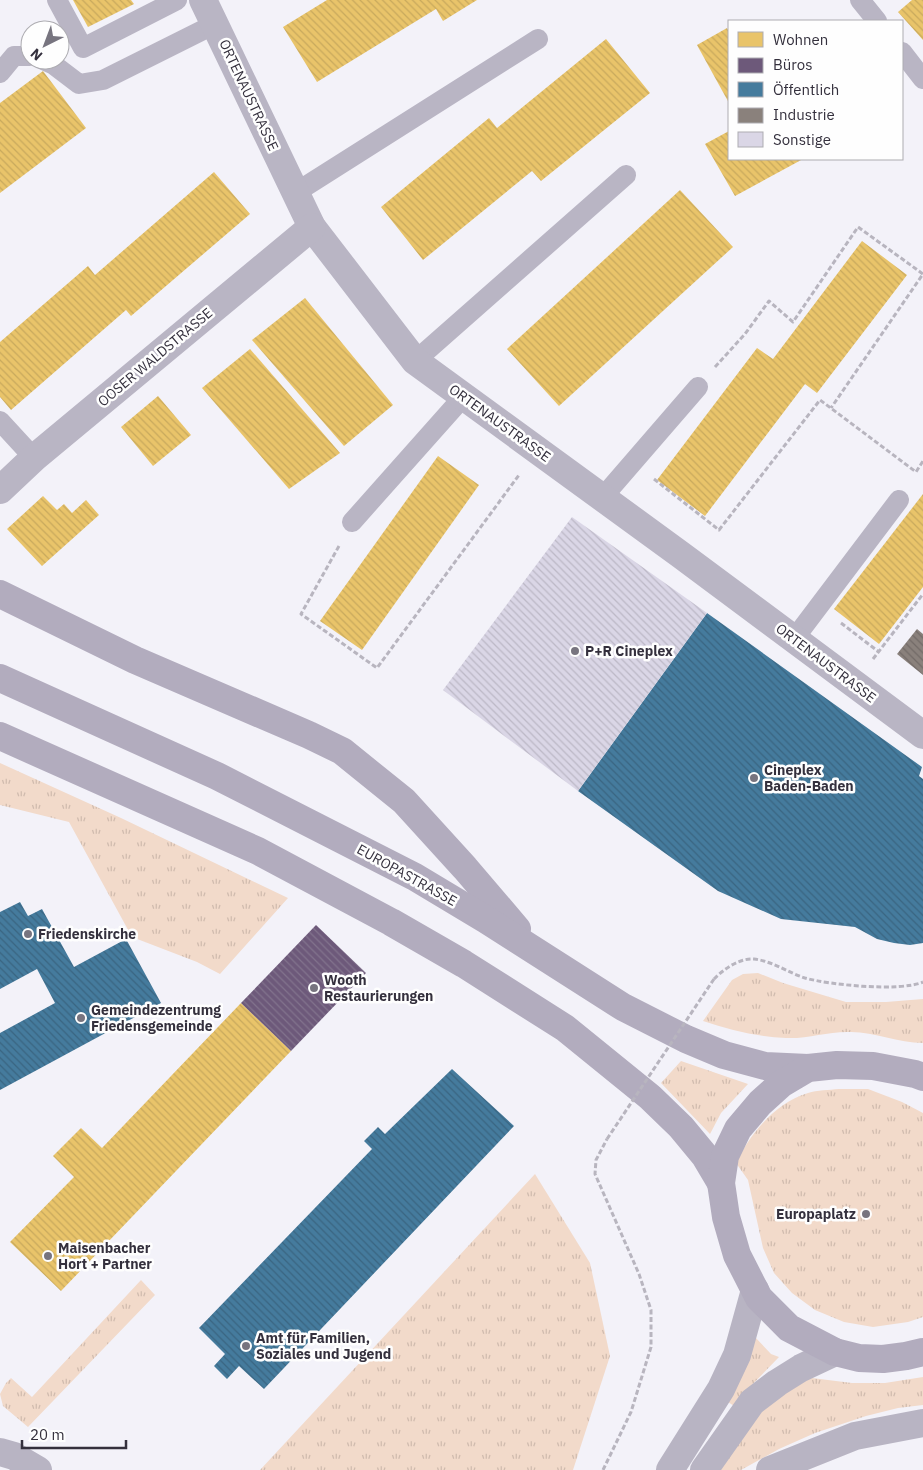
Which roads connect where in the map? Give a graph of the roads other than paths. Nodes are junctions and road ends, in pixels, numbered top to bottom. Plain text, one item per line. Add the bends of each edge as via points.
1 (58, 0) edge
2 (177, 0) edge
3 (203, 0) edge
4 (860, 0) edge
5 (876, 20) edge
6 (215, 24) junction
7 (538, 39) dead end
8 (903, 53) edge
9 (20, 56) edge
10 (61, 70) edge
11 (0, 73) edge
12 (923, 79) edge
13 (626, 175) dead end
14 (295, 193) junction
15 (312, 227) junction
16 (415, 361) junction
17 (698, 387) road end
18 (464, 396) junction
19 (0, 421) edge
20 (34, 458) junction
21 (0, 490) edge
22 (602, 498) junction
23 (899, 500) dead end
24 (352, 522) road end
25 (0, 594) edge
26 (794, 639) junction
27 (0, 678) edge
28 (923, 735) edge
29 (0, 736) edge
30 (537, 953) junction
31 (808, 1068) junction
32 (920, 1074) edge
33 (721, 1182) junction
34 (756, 1290) junction
35 (836, 1352) junction
36 (923, 1352) edge
37 (923, 1423) edge
38 (0, 1452) edge
39 (38, 1470) edge
40 (670, 1470) edge
41 (704, 1470) edge
42 (770, 1470) edge

1 - 2 lane via 83,48
3 - 6 street, ORTENAUSTRASSE
4 - 5 lane
6 - 10 lane via 103,80 79,84
6 - 14 street, ORTENAUSTRASSE
7 - 14 lane
8 - 12 lane
9 - 11 lane via 14,56
13 - 16 lane
14 - 15 street, ORTENAUSTRASSE
15 - 16 street, ORTENAUSTRASSE
15 - 20 street, OOSER WALDSTRASSE
16 - 18 street, ORTENAUSTRASSE
17 - 22 lane
18 - 22 street, ORTENAUSTRASSE
18 - 24 lane
19 - 20 lane
20 - 21 street, OOSER WALDSTRASSE
22 - 26 street, ORTENAUSTRASSE
23 - 26 lane
25 - 30 main road via 135,660 342,751 404,802
26 - 28 street, ORTENAUSTRASSE
27 - 30 main road, EUROPASTRASSE via 217,776 338,837 415,877
29 - 33 main road via 258,851 464,964 565,1028 650,1097 681,1127
30 - 31 main road, EUROPASTRASSE via 623,1007 686,1039 724,1055 765,1066
31 - 32 main road via 873,1066
31 - 33 main road via 781,1084 738,1129 725,1156
33 - 34 main road via 726,1217 737,1255
34 - 35 main road via 789,1328
34 - 40 street via 737,1355 721,1389
35 - 36 main road via 859,1358
35 - 41 street via 801,1368 752,1402
37 - 42 street via 855,1436
38 - 39 street

